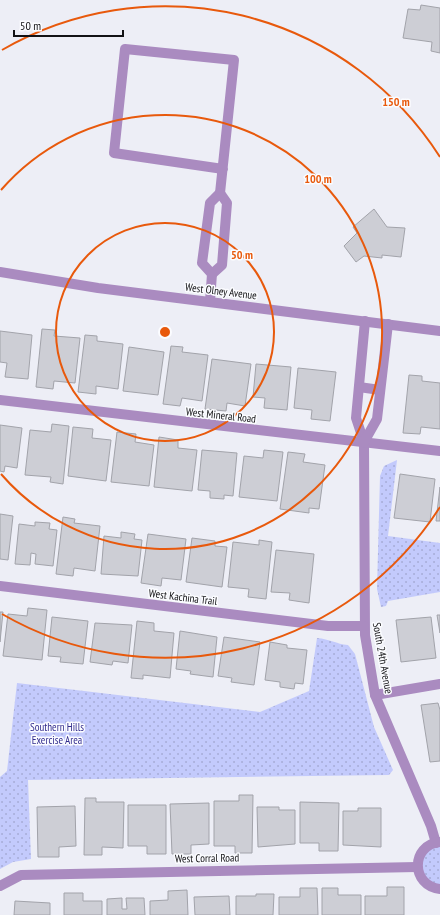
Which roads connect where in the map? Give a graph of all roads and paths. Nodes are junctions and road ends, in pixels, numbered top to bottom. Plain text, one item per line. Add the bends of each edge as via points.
1 (223, 169) junction
2 (220, 193) junction
3 (206, 231) junction
4 (224, 233) junction
5 (0, 272) edge
6 (212, 274) junction
7 (210, 302) junction
8 (365, 321) junction
9 (388, 324) junction
10 (440, 331) edge
11 (359, 387) junction
12 (380, 390) junction
13 (0, 400) edge
14 (364, 442) junction
15 (440, 451) edge
16 (0, 586) edge
17 (364, 626) junction
18 (440, 684) edge
19 (375, 695) junction
20 (438, 842) edge
21 (417, 867) junction
22 (0, 886) edge
23 (440, 889) edge

1 - 1 street via 234,60 125,49 114,153
1 - 2 street
2 - 3 street via 210,203
2 - 4 street via 227,203
3 - 4 street
3 - 6 street via 202,263
4 - 6 street via 222,265
5 - 7 street, West Olney Avenue
6 - 7 street
7 - 8 street, West Olney Avenue
8 - 9 street, West Olney Avenue
8 - 11 street, South 24th Avenue
9 - 10 street, West Olney Avenue
9 - 12 street
11 - 12 street
11 - 14 street, South 24th Avenue via 356,418
12 - 14 street via 377,420
13 - 14 street, West Mineral Road
14 - 15 street, West Mineral Road
14 - 17 street, South 24th Avenue
16 - 17 street, West Kachina Trail via 328,626
17 - 19 street, South 24th Avenue
18 - 19 street
19 - 20 street, South 24th Avenue
20 - 21 street, South 24th Avenue via 426,847 419,855
21 - 22 street, West Corral Road via 21,875
21 - 23 street via 422,881

